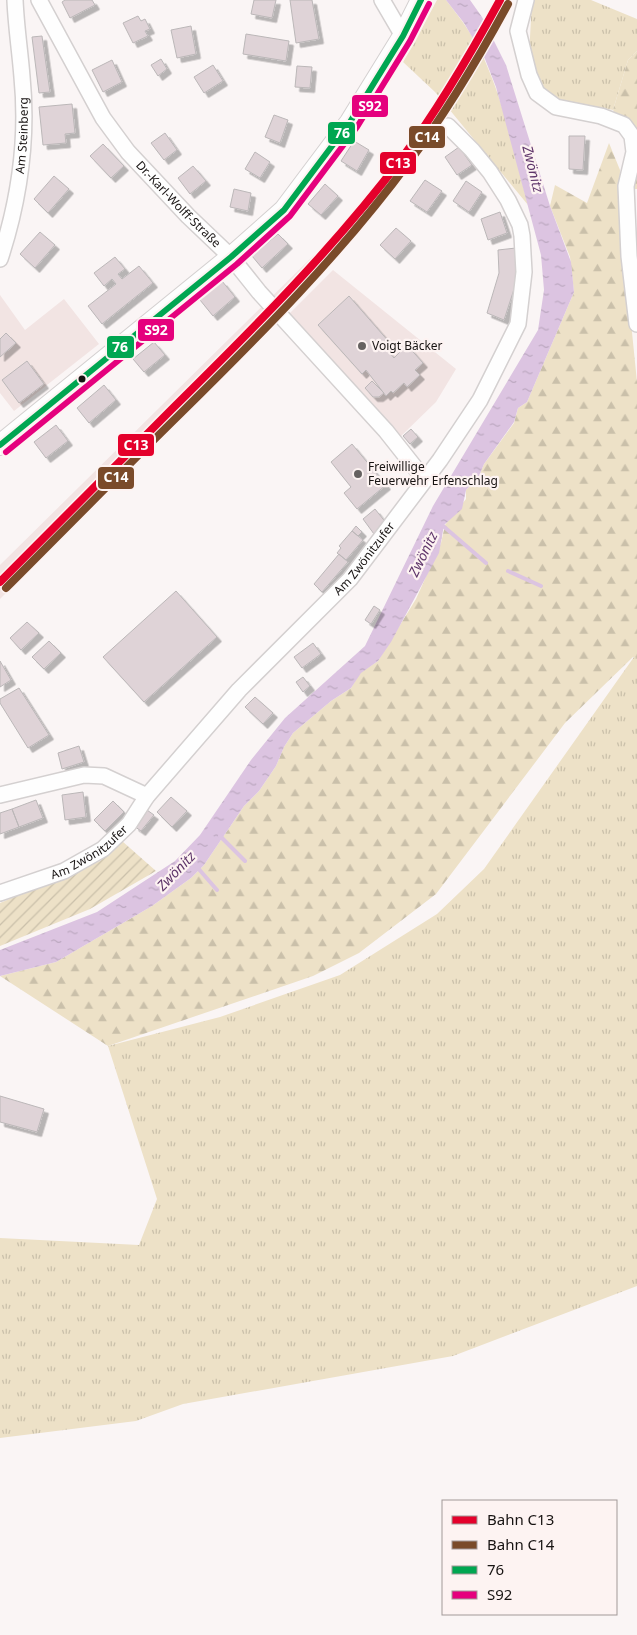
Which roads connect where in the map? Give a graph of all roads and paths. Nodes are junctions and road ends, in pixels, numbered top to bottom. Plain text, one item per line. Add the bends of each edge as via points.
1 (382, 0) edge
2 (422, 0) edge
3 (526, 0) edge
4 (41, 1) edge
5 (15, 5) edge
6 (403, 36) junction
7 (448, 126) dead end
8 (232, 257) junction
9 (0, 259) edge
10 (637, 324) edge
11 (0, 445) edge
12 (424, 479) junction
13 (0, 795) edge
14 (147, 796) junction
15 (0, 893) edge

1 - 6 street
2 - 6 main road
3 - 10 street via 518,31 528,76 536,93 556,107 601,116 624,125 632,136 634,152 626,186 629,256
4 - 5 street, Am Steinberg
4 - 8 street, Dr.-Karl-Wolff-Straße via 103,118 128,152
5 - 9 street, Am Steinberg via 22,77 23,139 17,198
6 - 8 main road via 350,122 284,210
7 - 12 street, Am Zwönitzufer via 472,150 508,200 520,225 524,272 518,324 480,400
8 - 11 main road
8 - 12 street, Dr.-Karl-Wolff-Straße via 259,292 386,431
12 - 14 street, Am Zwönitzufer via 350,579 239,690
13 - 14 street via 84,775 104,776
14 - 15 street, Am Zwönitzufer via 129,824 103,849 64,871

